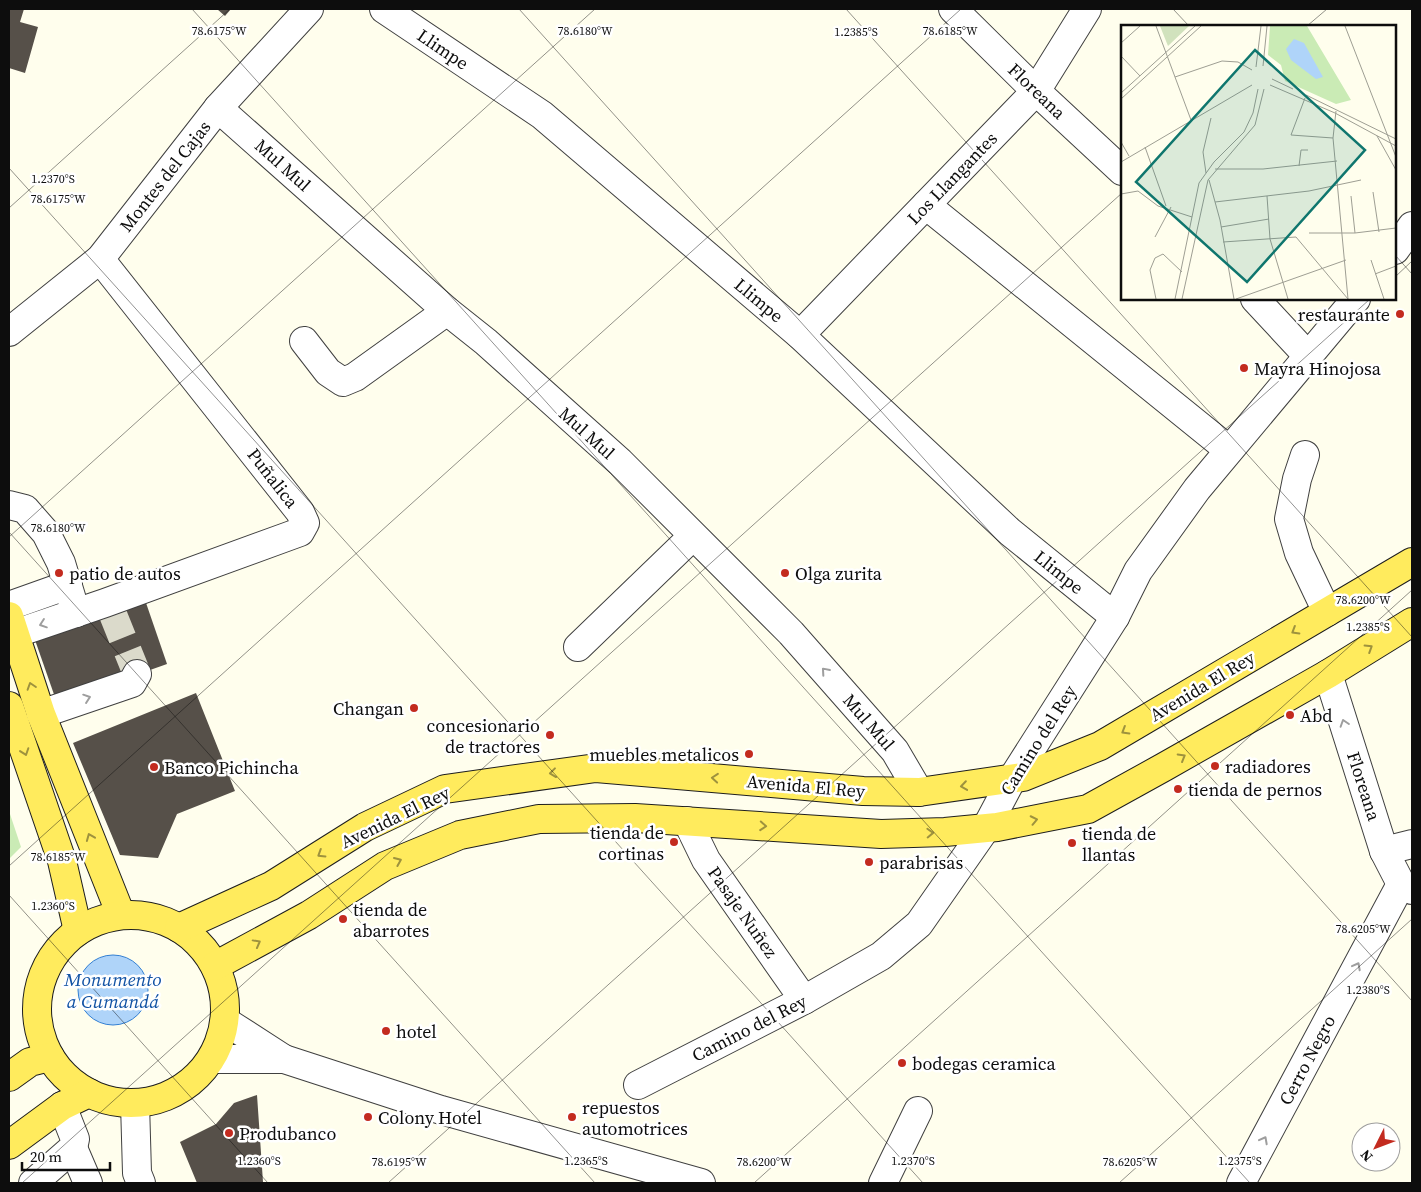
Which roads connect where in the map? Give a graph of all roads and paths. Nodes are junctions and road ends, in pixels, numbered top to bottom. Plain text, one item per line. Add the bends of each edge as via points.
1 (309, 9) edge
2 (384, 9) edge
3 (953, 9) edge
4 (1087, 9) edge
5 (1036, 92) junction
6 (218, 108) junction
7 (1121, 170) edge
8 (926, 204) junction
9 (1412, 226) edge
10 (1396, 249) edge
11 (100, 259) junction
12 (1256, 300) edge
13 (1355, 300) edge
14 (447, 311) junction
15 (9, 332) edge
16 (800, 335) junction
17 (304, 341) dead end
18 (1308, 356) junction
19 (1229, 450) junction
20 (1305, 455) dead end
21 (9, 505) edge
22 (693, 536) junction
23 (1412, 562) edge
24 (68, 586) junction
25 (9, 606) edge
26 (1327, 612) junction
27 (76, 613) junction
28 (1115, 617) junction
29 (1412, 622) edge
30 (11, 625) edge
31 (578, 647) dead end
32 (137, 674) dead end
33 (1328, 674) junction
34 (9, 706) edge
35 (41, 714) junction
36 (1012, 779) junction
37 (919, 792) junction
38 (687, 821) junction
39 (986, 828) junction
40 (1412, 844) edge
41 (1384, 851) junction
42 (1407, 887) edge
43 (121, 915) junction
44 (178, 928) junction
45 (78, 931) junction
46 (215, 966) junction
47 (804, 1000) junction
48 (225, 1021) junction
49 (50, 1057) junction
50 (284, 1059) junction
51 (213, 1060) junction
52 (9, 1077) edge
53 (638, 1085) dead end
54 (89, 1093) junction
55 (135, 1104) junction
56 (62, 1106) junction
57 (918, 1111) dead end
58 (9, 1145) edge
59 (74, 1148) junction
60 (32, 1183) edge
61 (88, 1183) edge
62 (141, 1183) edge
63 (701, 1183) edge
64 (883, 1183) edge
65 (1241, 1183) edge

1 - 6 street, Montes del Cajas
2 - 16 street, Llimpe via 542,115
3 - 5 street, Floreana
4 - 5 street, Los Llangantes
5 - 7 street, Floreana
5 - 8 street, Los Llangantes
6 - 11 street, Montes del Cajas
6 - 14 street, Mul Mul
8 - 16 street, Los Llangantes
8 - 19 street
9 - 10 street
11 - 15 street, Montes del Cajas
11 - 27 street, Puñalica via 300,512 305,523 300,532 109,607
12 - 18 street
13 - 18 street, Camino del Rey
14 - 17 street via 355,377 343,382 328,372
14 - 22 street, Mul Mul via 620,462
16 - 28 street, Llimpe via 1010,532
18 - 19 street, Camino del Rey
19 - 28 street, Camino del Rey via 1138,571
20 - 26 street via 1289,519 1300,554
21 - 24 street via 25,510 46,533 62,563
22 - 31 street
37 -> 22 street, Mul Mul via 895,751 791,633
23 - 26 main road, Avenida El Rey
24 - 25 street
24 - 27 street
26 -> 36 main road, Avenida El Rey via 1100,746 1023,778
27 -> 30 street, Puñalica
28 - 36 street, Camino del Rey
33 -> 29 main road
35 -> 30 main road
35 -> 32 street via 132,683
39 -> 33 main road via 1088,809
41 -> 33 street, Floreana
34 -> 45 main road via 62,862
43 -> 35 main road
36 -> 37 main road, Avenida El Rey
36 - 39 street, Camino del Rey
37 -> 44 main road, Avenida El Rey via 863,791 596,768 445,789 365,827 271,886
38 -> 39 main road via 881,834
46 -> 38 main road via 309,915 385,866 460,835 538,818
38 - 47 street, Pasaje Nuñez via 706,860
39 - 47 street, Camino del Rey via 919,924 880,956
40 - 41 street
41 - 42 street, Floreana
65 -> 42 street, Cerro Negro
43 - 44 main road via 161,920
43 - 45 main road
44 - 46 main road via 199,944
45 - 49 main road via 56,951 42,976 37,1004 40,1032
46 - 48 main road via 225,1002
47 - 53 street, Camino del Rey
48 - 50 street
48 - 51 main road
49 - 52 main road via 30,1062
49 - 54 main road via 67,1078
50 - 51 street
50 - 63 street via 441,1110
51 - 55 main road via 188,1085 163,1098
54 - 55 main road via 112,1102
54 - 56 main road
55 - 62 street via 137,1173
56 - 58 main road
56 - 59 street via 75,1139
57 - 64 street
59 - 60 street
59 - 61 street

